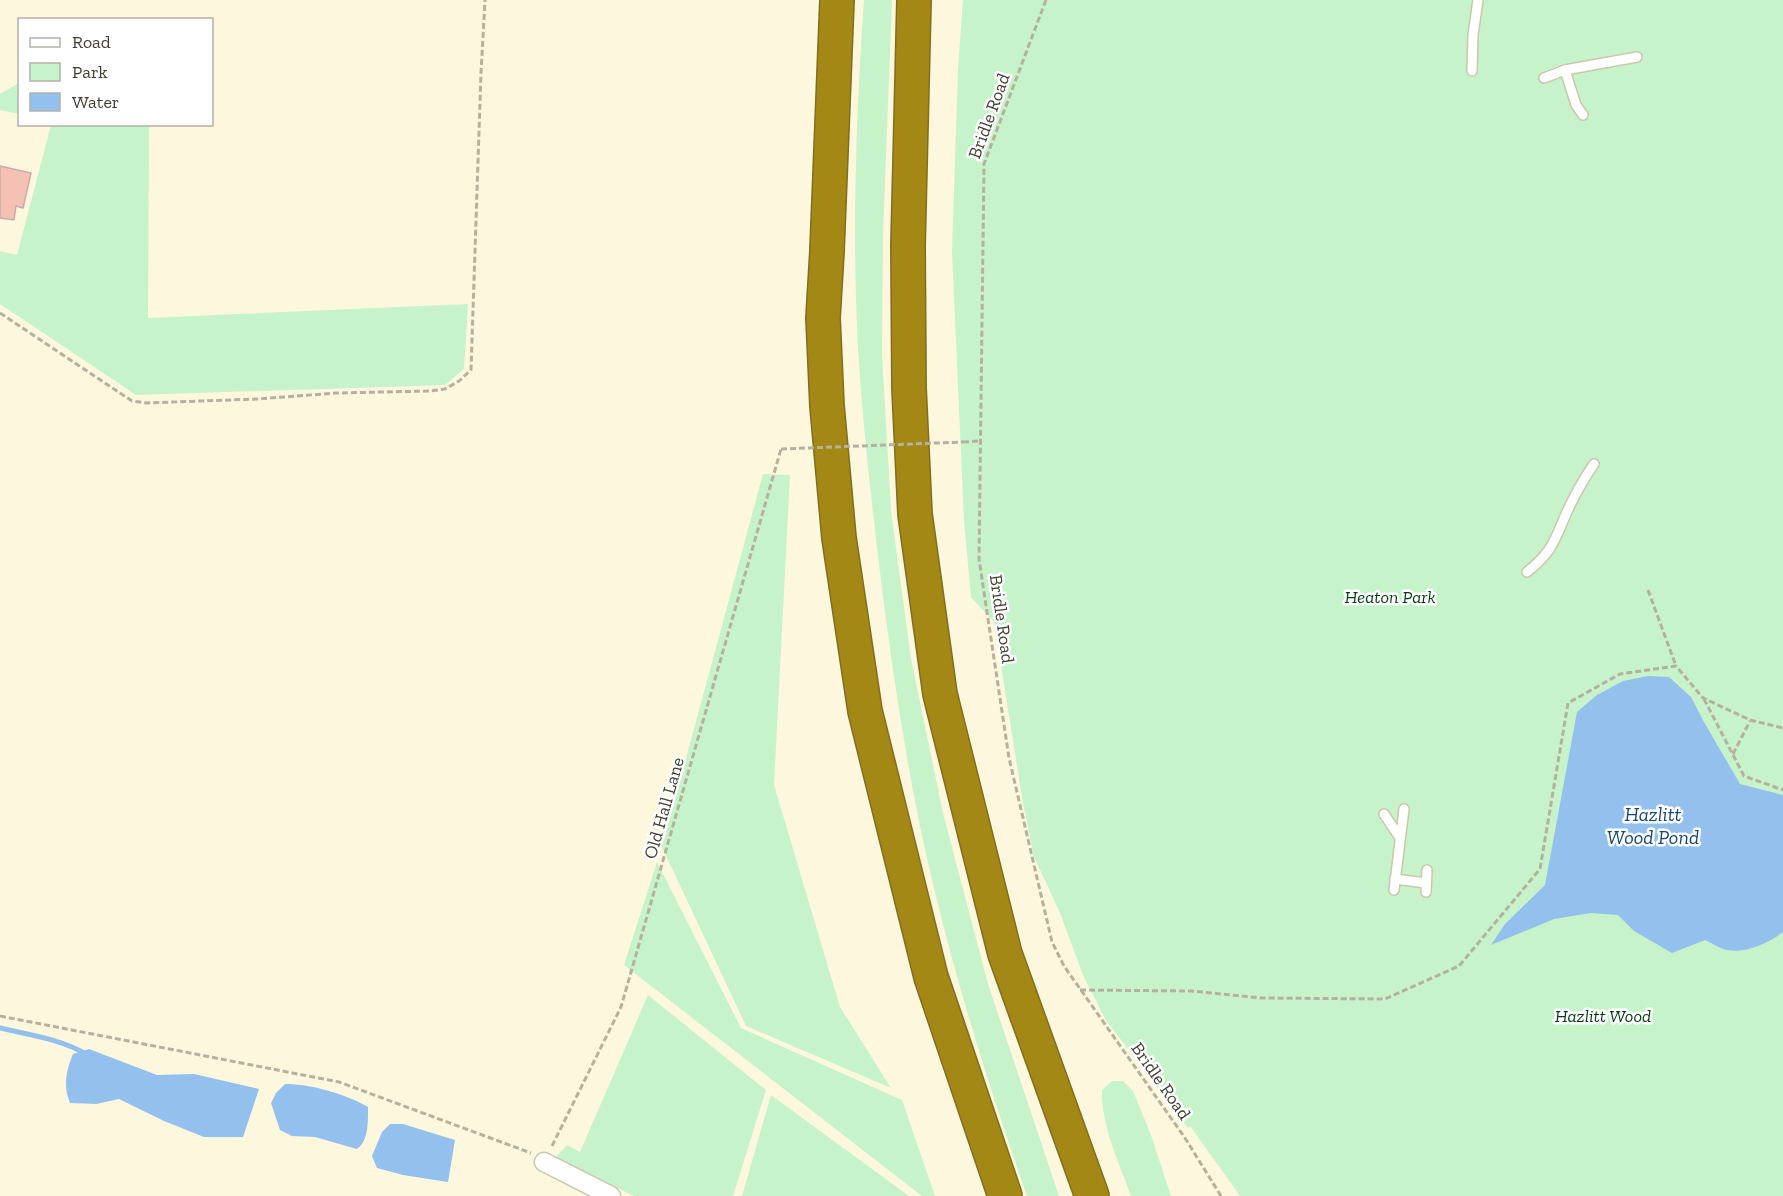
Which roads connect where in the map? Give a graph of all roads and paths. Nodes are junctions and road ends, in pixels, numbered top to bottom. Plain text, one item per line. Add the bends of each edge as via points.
1 (485, 0) edge
2 (837, 0) edge
3 (914, 0) edge
4 (1046, 0) edge
5 (1478, 0) edge
6 (1637, 57) dead end
7 (1565, 70) junction
8 (1472, 71) dead end
9 (1544, 78) dead end
10 (1582, 115) dead end
11 (0, 313) edge
12 (980, 441) junction
13 (1594, 464) dead end
14 (1527, 572) dead end
15 (1648, 590) dead end
16 (1676, 666) junction
17 (1703, 698) junction
18 (1750, 720) junction
19 (1783, 728) edge
20 (1733, 754) junction
21 (1783, 790) edge
22 (1404, 809) dead end
23 (1384, 814) dead end
24 (1400, 838) junction
25 (1427, 870) dead end
26 (1395, 879) junction
27 (1394, 890) dead end
28 (1080, 990) junction
29 (0, 1016) edge
30 (544, 1162) junction
31 (611, 1196) edge
32 (1005, 1196) edge
33 (1092, 1196) edge
34 (1221, 1196) edge

1 - 11 path via 471,370 459,381 430,392 146,404 132,401
2 - 32 highway via 823,318 839,538 865,711 931,977
3 - 33 highway via 909,388 915,514 940,694 1005,954
4 - 12 path, Bridle Road via 984,164
5 - 8 lane
6 - 7 lane
7 - 9 lane
7 - 10 lane
12 - 28 path, Bridle Road via 979,559 1009,758 1052,942
12 - 30 path, Old Hall Lane, bridge via 781,449 621,1007
13 - 14 lane via 1578,488 1555,541 1542,561
15 - 16 path
16 - 17 path
16 - 28 path via 1620,674 1568,703 1540,868 1460,966 1385,999
17 - 18 path
17 - 20 path
18 - 19 path
18 - 20 path
20 - 21 path via 1744,776
22 - 24 lane
23 - 24 lane
24 - 26 lane
25 - 26 lane via 1426,887
26 - 27 lane
28 - 34 path, Bridle Road via 1185,1138
29 - 30 path via 339,1082 529,1152
30 - 31 street

